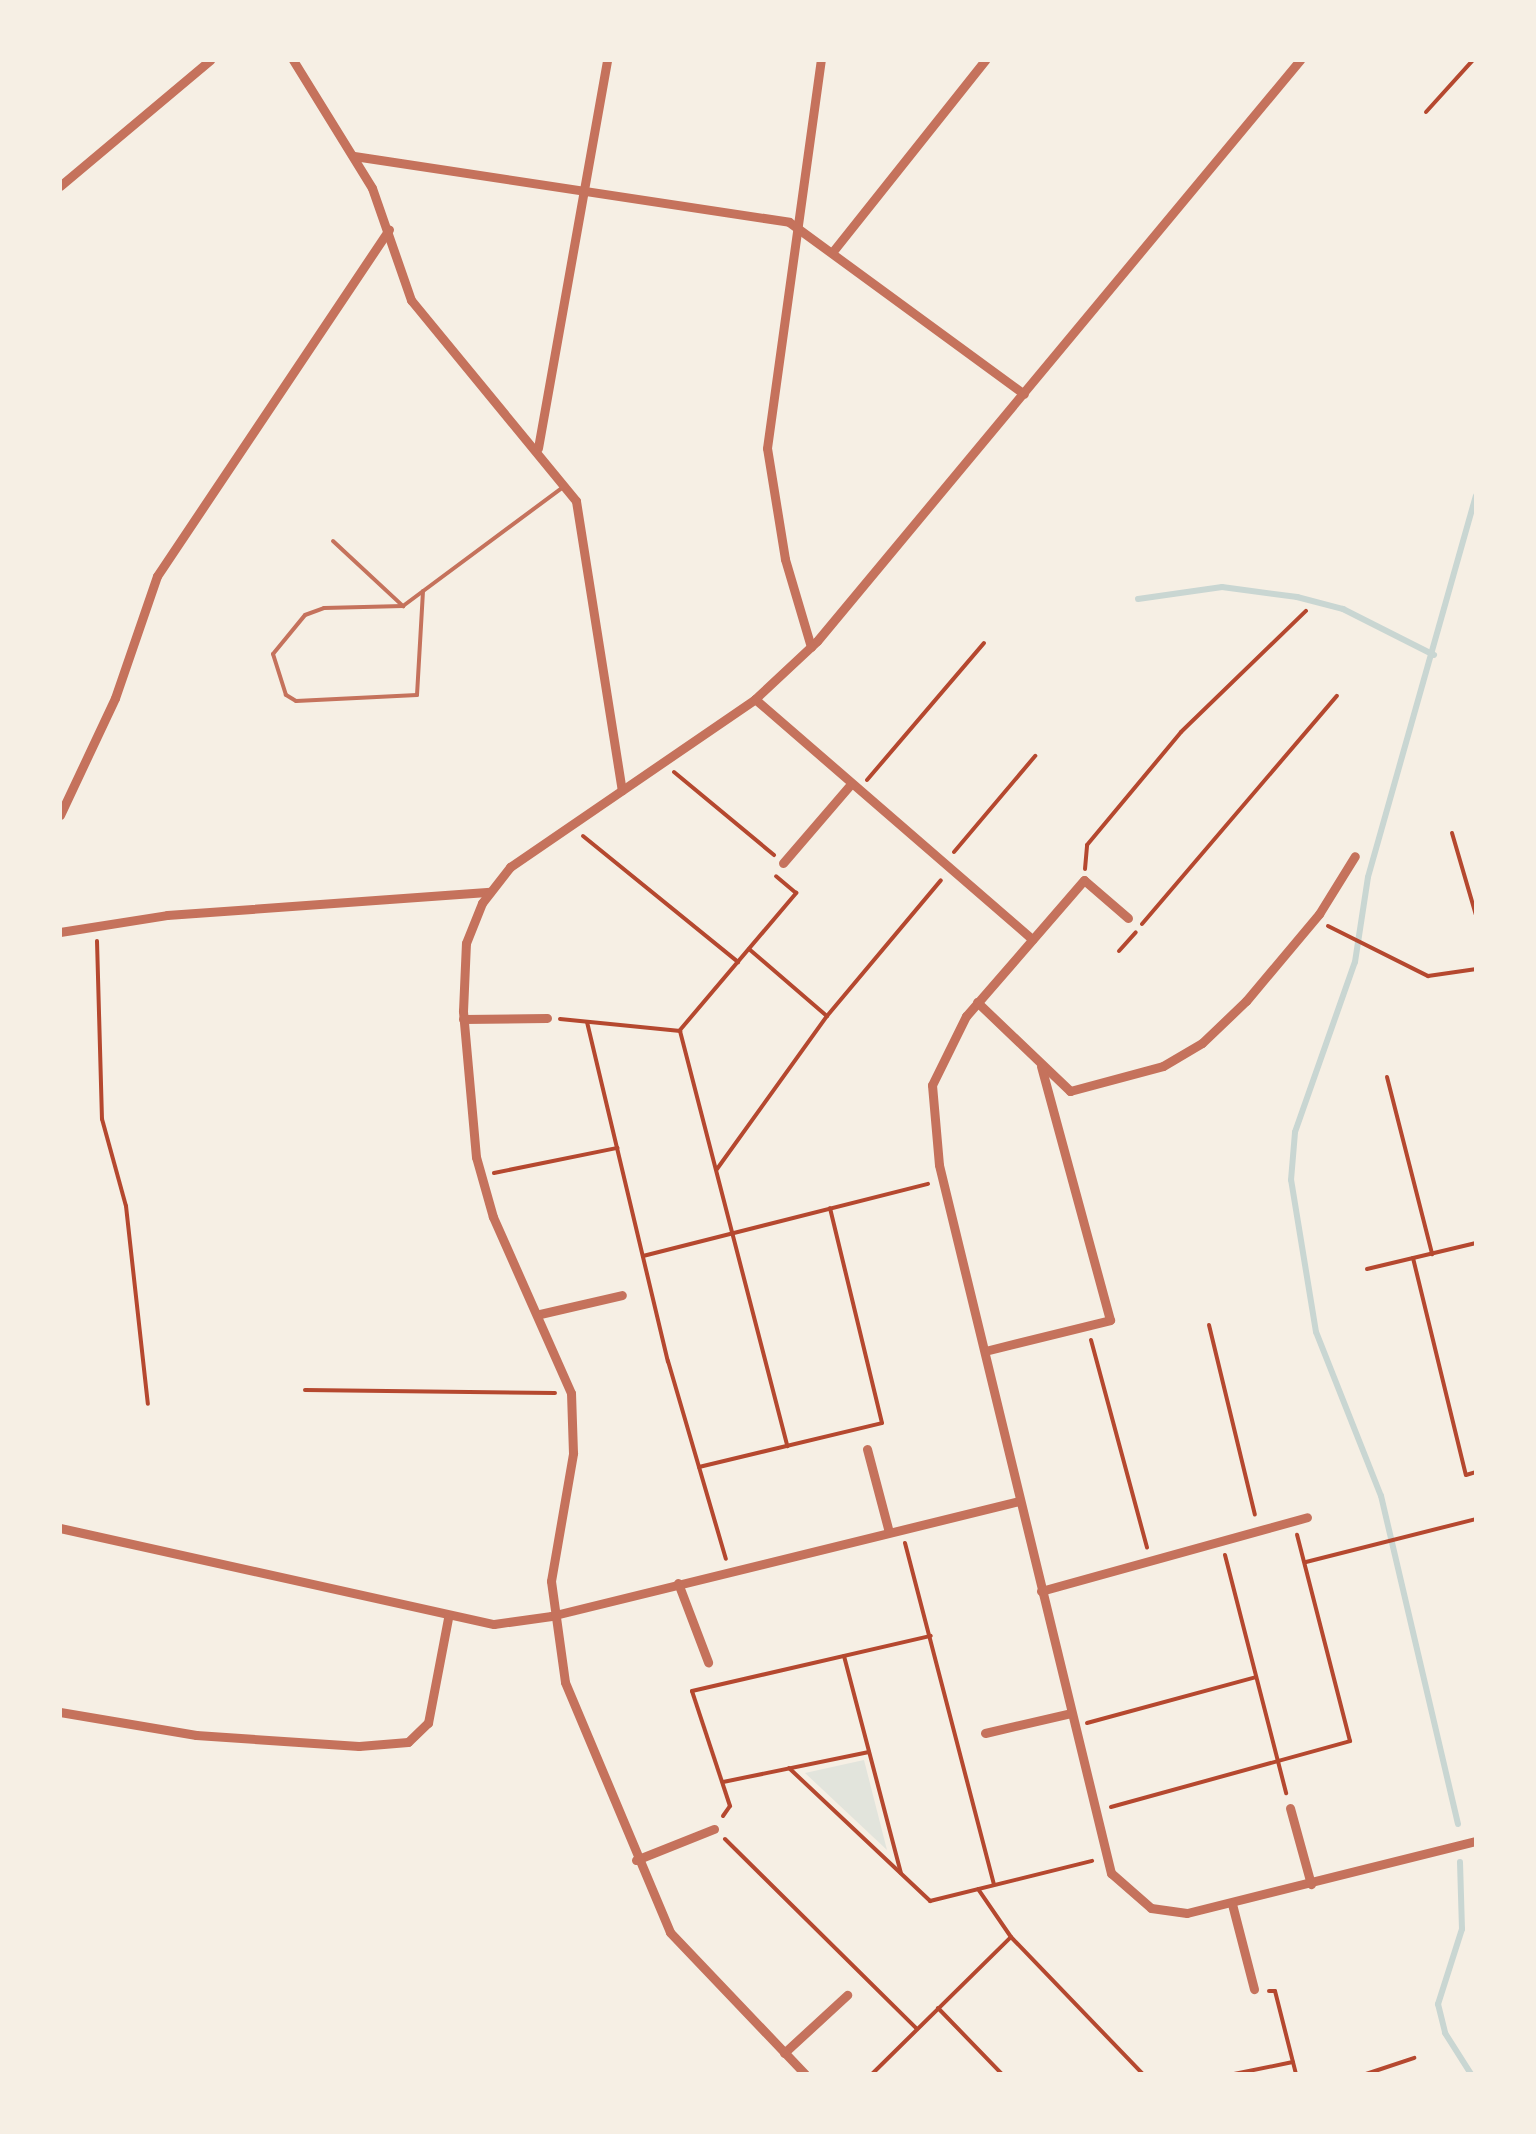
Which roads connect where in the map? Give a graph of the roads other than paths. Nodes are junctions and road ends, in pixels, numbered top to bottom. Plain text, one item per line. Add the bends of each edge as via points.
1 (210, 60) edge
2 (293, 60) edge
3 (607, 60) edge
4 (821, 60) edge
5 (985, 60) edge
6 (1300, 60) edge
7 (354, 156) junction
8 (60, 186) edge
9 (585, 189) junction
10 (796, 226) junction
11 (389, 229) junction
12 (834, 250) junction
13 (1024, 394) junction
14 (538, 448) junction
15 (566, 485) junction
16 (333, 540) dead end
17 (422, 591) junction
18 (402, 606) junction
19 (812, 647) junction
20 (755, 699) junction
21 (854, 787) junction
22 (622, 790) junction
23 (60, 815) edge
24 (1354, 856) dead end
25 (783, 863) road end
26 (490, 892) junction
27 (1128, 918) dead end
28 (60, 932) edge
29 (1032, 939) junction
30 (977, 1002) junction
31 (463, 1018) junction
32 (547, 1018) road end
33 (1040, 1063) junction
34 (622, 1296) dead end
35 (540, 1314) junction
36 (985, 1351) junction
37 (867, 1449) dead end
38 (1019, 1501) junction
39 (1307, 1517) dead end
40 (60, 1528) edge
41 (890, 1532) junction
42 (678, 1583) junction
43 (1041, 1592) junction
44 (551, 1616) junction
45 (448, 1618) junction
46 (708, 1662) dead end
47 (60, 1712) edge
48 (1070, 1713) junction
49 (984, 1732) dead end
50 (1290, 1808) road end
51 (714, 1828) road end
52 (1476, 1841) edge
53 (636, 1860) junction
54 (1311, 1884) junction
55 (1232, 1904) junction
56 (1254, 1989) road end
57 (847, 1994) dead end
58 (784, 2054) junction
59 (804, 2074) edge

1 - 8 street
2 - 7 street
3 - 9 street
4 - 10 street
5 - 12 street
6 - 13 street
7 - 9 street
7 - 11 street
9 - 10 street
9 - 14 street
10 - 12 street
10 - 19 street via 768,448 785,559
11 - 14 street via 412,300
11 - 23 street via 157,576 110,710
12 - 13 street
13 - 19 street
14 - 15 street
15 - 17 lane
15 - 22 street via 582,517
16 - 18 lane
17 - 18 lane
17 - 18 lane via 417,695 296,701 286,695 272,654 305,616 324,608
19 - 20 street
20 - 21 street
20 - 22 street
21 - 25 street
21 - 29 street
22 - 26 street via 510,868
24 - 33 street via 1315,919 1246,1001 1188,1053 1070,1091
26 - 28 street
26 - 31 street via 466,943
27 - 29 street via 1084,880
29 - 30 street
30 - 33 street
30 - 36 street via 944,1051 932,1085 942,1180
31 - 32 street
31 - 35 street via 481,1176
33 - 36 street via 1110,1320
34 - 35 street
35 - 44 street via 571,1393 573,1453 555,1539
36 - 38 street
37 - 41 street
38 - 41 street
38 - 43 street
39 - 43 street
40 - 45 street
41 - 42 street
42 - 44 street
42 - 46 street
43 - 48 street
44 - 45 street via 494,1624
44 - 53 street via 565,1682
45 - 47 street via 428,1723 408,1742 359,1746 196,1735
48 - 49 street
48 - 55 street via 1106,1858 1121,1888 1152,1908 1187,1913
50 - 54 street
51 - 53 street
52 - 54 street
53 - 58 street via 684,1950
54 - 55 street
55 - 56 street
57 - 58 street
58 - 59 street

